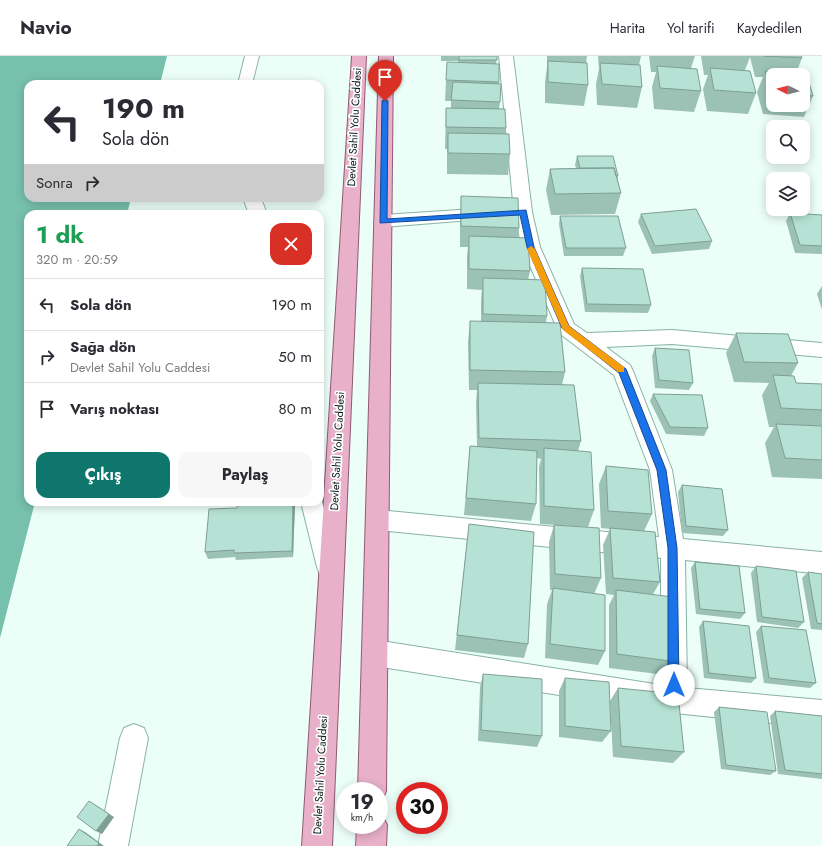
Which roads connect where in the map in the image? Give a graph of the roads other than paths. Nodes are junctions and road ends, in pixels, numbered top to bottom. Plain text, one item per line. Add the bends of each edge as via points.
1 (252, 56) edge
2 (358, 56) edge
3 (386, 56) edge
4 (506, 56) edge
5 (246, 80) edge
6 (523, 212) junction
7 (383, 221) junction
8 (583, 341) junction
9 (822, 350) edge
10 (313, 506) edge
11 (378, 520) junction
12 (672, 548) junction
13 (822, 563) edge
14 (331, 574) junction
15 (375, 653) junction
16 (674, 700) junction
17 (822, 714) edge
18 (134, 738) dead end
19 (372, 782) edge
20 (372, 834) edge
21 (113, 846) edge
22 (317, 846) edge
23 (371, 846) edge

1 - 5 street
2 - 14 main road, Devlet Sahil Yolu Caddesi
3 - 7 main road
4 - 6 street
6 - 7 street
6 - 8 street via 530,247 566,328
7 - 11 main road
8 - 9 street via 672,337
8 - 12 street via 623,371 661,470
10 - 14 street
11 - 12 street
11 - 15 main road
12 - 13 street
12 - 16 street
14 - 22 main road, Devlet Sahil Yolu Caddesi
15 - 16 street
15 - 19 main road
16 - 17 street
18 - 21 street
20 - 23 main road

